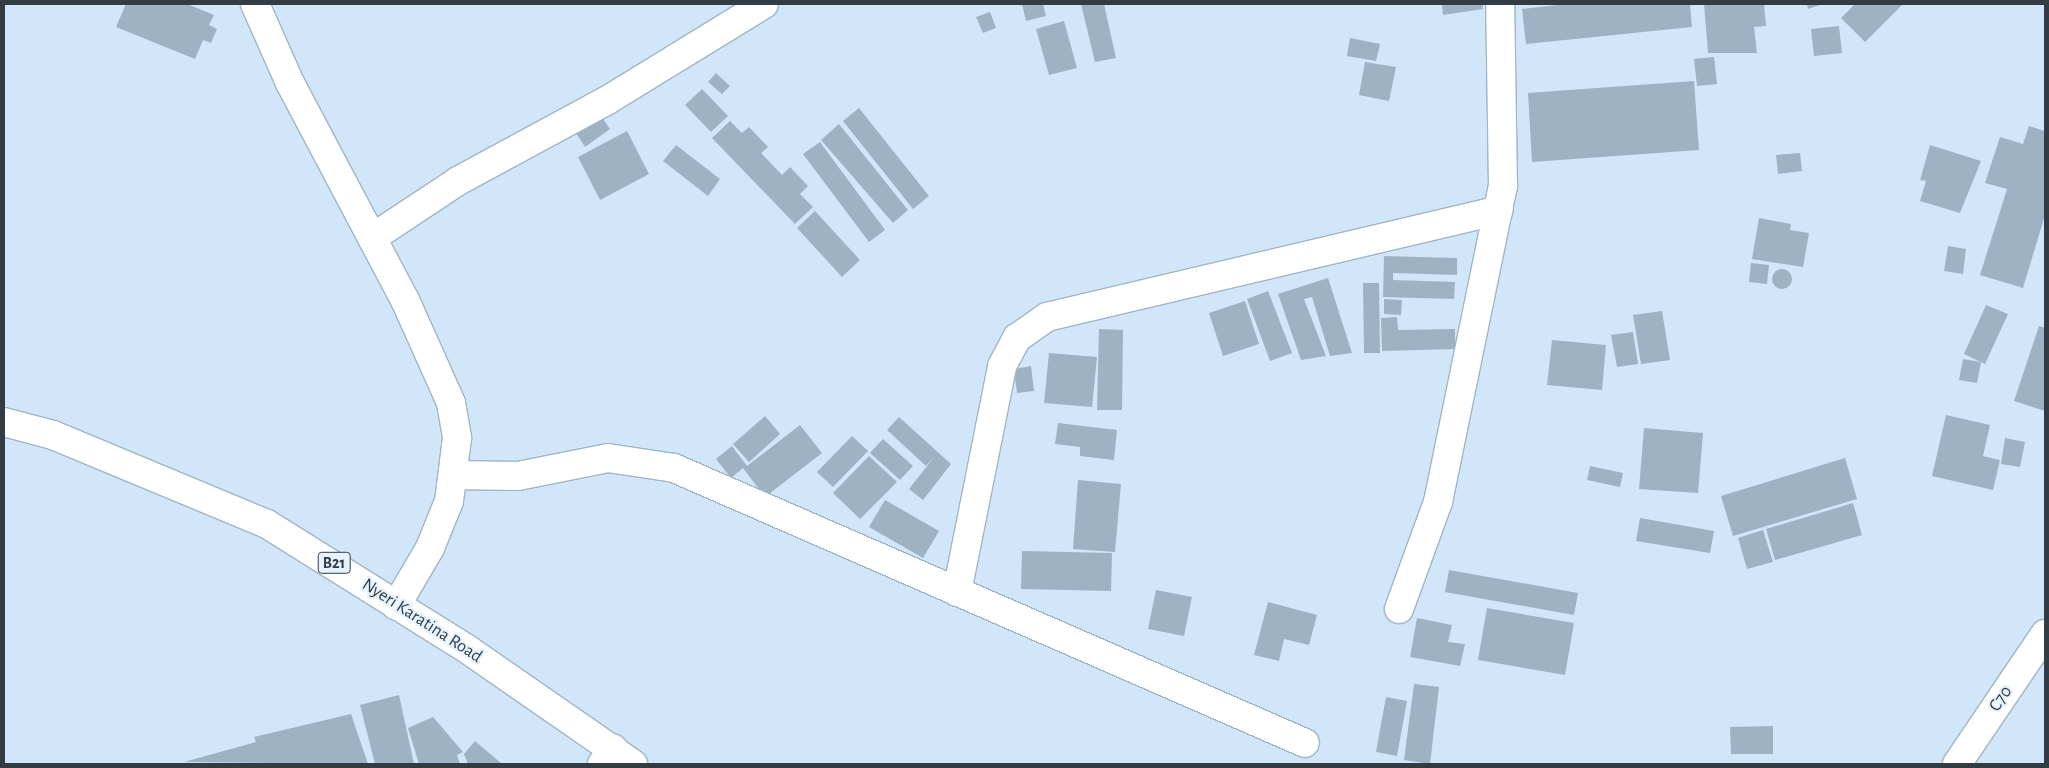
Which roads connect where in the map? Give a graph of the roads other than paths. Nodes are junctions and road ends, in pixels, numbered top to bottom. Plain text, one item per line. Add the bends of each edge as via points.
1 (256, 4) edge
2 (764, 4) edge
3 (1500, 4) edge
4 (1498, 210) junction
5 (372, 238) junction
6 (4, 422) edge
7 (454, 475) junction
8 (956, 592) junction
9 (396, 606) junction
10 (1399, 609) dead end
11 (2045, 634) edge
12 (1305, 743) dead end
13 (616, 759) edge
14 (1957, 764) edge

1 - 5 main road via 290,83
2 - 5 main road via 606,101 458,181
3 - 4 main road via 1503,186
4 - 8 main road via 1047,317 1017,338 1002,366
4 - 10 main road via 1438,502
5 - 7 main road via 451,402 457,438
6 - 9 main road, Nyeri Karatina Road / B21 via 53,435 267,524
7 - 8 main road via 518,476 608,458 674,468
7 - 9 main road via 430,548
8 - 12 main road
9 - 13 main road, Nyeri Karatina Road / B21
11 - 14 main road, C70 / C70

